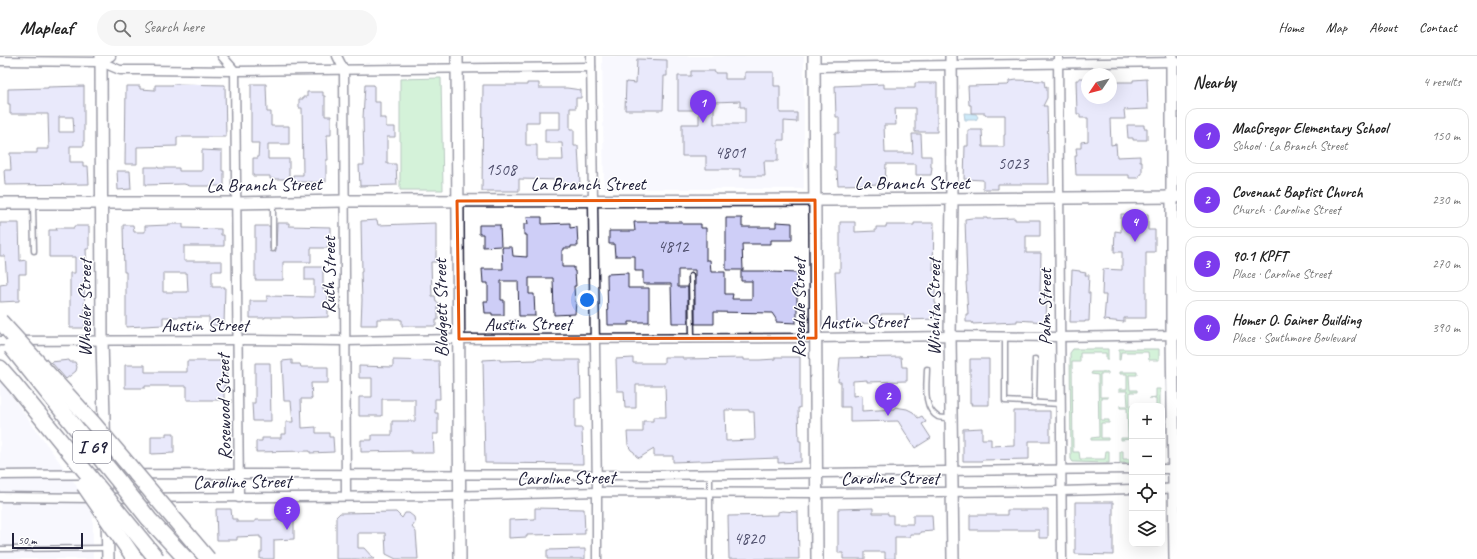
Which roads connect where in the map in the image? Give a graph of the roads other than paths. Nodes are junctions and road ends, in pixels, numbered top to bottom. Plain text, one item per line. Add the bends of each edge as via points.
1 (111, 56) edge
2 (222, 56) edge
3 (337, 56) edge
4 (457, 56) edge
5 (591, 56) edge
6 (101, 59) edge
7 (951, 60) edge
8 (1058, 60) edge
9 (1174, 60) edge
10 (0, 61) edge
11 (814, 61) edge
12 (591, 66) junction
13 (457, 68) junction
14 (344, 70) junction
15 (235, 71) junction
16 (1175, 198) edge
17 (1060, 199) junction
18 (815, 200) junction
19 (952, 200) junction
20 (344, 201) junction
21 (457, 201) junction
22 (593, 201) junction
23 (102, 202) junction
24 (273, 202) junction
25 (0, 203) edge
26 (33, 203) junction
27 (236, 203) junction
28 (273, 249) dead end
29 (34, 251) dead end
30 (690, 276) dead end
31 (0, 321) edge
32 (0, 333) edge
33 (1174, 335) edge
34 (950, 336) junction
35 (1005, 336) junction
36 (1059, 336) junction
37 (594, 338) junction
38 (692, 338) junction
39 (816, 338) junction
40 (459, 339) junction
41 (102, 340) junction
42 (238, 340) junction
43 (0, 341) edge
44 (345, 341) junction
45 (1035, 359) dead end
46 (0, 368) edge
47 (927, 369) dead end
48 (14, 384) junction
49 (1034, 403) junction
50 (1060, 404) junction
51 (951, 418) junction
52 (1129, 469) edge
53 (1171, 469) edge
54 (1061, 470) junction
55 (952, 472) junction
56 (459, 473) junction
57 (105, 474) junction
58 (239, 474) junction
59 (346, 474) junction
60 (710, 474) junction
61 (816, 474) junction
62 (597, 475) junction
63 (0, 476) edge
64 (1171, 488) edge
65 (1129, 490) edge
66 (597, 492) junction
67 (952, 492) junction
68 (1061, 492) junction
69 (710, 493) junction
70 (817, 493) junction
71 (460, 495) junction
72 (346, 496) junction
73 (0, 498) edge
74 (106, 498) junction
75 (239, 498) junction
76 (108, 548) junction
77 (0, 549) edge
78 (108, 559) edge
79 (135, 559) edge
80 (157, 559) edge
81 (186, 559) edge
82 (208, 559) edge
83 (460, 559) edge
84 (597, 559) edge
85 (710, 559) edge
86 (817, 559) edge
87 (953, 559) edge
88 (1062, 559) edge
89 (1175, 559) edge

1 - 6 street
2 - 15 street
3 - 14 street, Ruth Street
4 - 13 street, Blodgett Street
5 - 12 street
6 - 10 street
6 - 15 street via 120,70
6 - 23 street, Wheeler Street
7 - 8 street
7 - 11 street
7 - 19 street, Wichita Street
8 - 9 street
8 - 17 street, Palm Street
9 - 16 street
11 - 18 street, Rosedale Street
12 - 13 street
12 - 22 street
13 - 14 street
13 - 21 street, Blodgett Street
14 - 15 street
14 - 20 street, Ruth Street
15 - 27 street, Rosewood Street
16 - 17 street, La Branch Street
16 - 33 street
17 - 19 street, La Branch Street
17 - 36 street, Palm Street
18 - 19 street, La Branch Street
18 - 22 street, La Branch Street
18 - 39 street, Rosedale Street
19 - 34 street, Wichita Street
20 - 21 street, La Branch Street
20 - 24 street, La Branch Street
20 - 44 street, Ruth Street
21 - 22 street, La Branch Street
21 - 40 street, Blodgett Street
22 - 37 street
23 - 26 street, La Branch Street
23 - 27 street, La Branch Street
23 - 41 street, Wheeler Street
24 - 27 street, La Branch Street
24 - 28 lane
25 - 26 street, La Branch Street
26 - 29 lane
27 - 42 street, Rosewood Street
30 - 38 lane
31 - 82 highway, bridge via 93,423
32 - 81 highway, I 69, bridge via 149,519
33 - 36 street, Austin Street
33 - 53 street
34 - 35 street, Austin Street
34 - 39 street, Austin Street
34 - 51 street, Wichita Street
35 - 36 street, Austin Street
35 - 49 lane via 1005,401
36 - 50 street, Palm Street
37 - 38 street, Austin Street
37 - 40 street, Austin Street
37 - 62 street
38 - 39 street, Austin Street
39 - 61 street, Rosedale Street
40 - 44 street, Austin Street
40 - 56 street, Blodgett Street
41 - 42 street, Austin Street
41 - 43 street, Austin Street
41 - 57 street, Wheeler Street
42 - 44 street, Austin Street
42 - 58 street, Rosewood Street
44 - 59 street, Ruth Street
45 - 49 lane
46 - 48 highway, I 69
47 - 51 lane via 927,402 939,417
48 - 79 highway, bridge
48 - 80 highway, I 69, bridge
49 - 50 lane
50 - 54 street, Palm Street
51 - 55 street, Wichita Street
52 - 54 street, Caroline Street
53 - 64 street
54 - 55 street, Caroline Street
54 - 68 street, Palm Street
55 - 61 street, Caroline Street
55 - 67 street, Wichita Street
56 - 59 street, Caroline Street
56 - 62 street, Caroline Street
56 - 71 street, Blodgett Street
57 - 58 street, Caroline Street
57 - 63 street, Caroline Street
57 - 74 street, Wheeler Street
58 - 59 street, Caroline Street
58 - 75 street, Rosewood Street
59 - 72 street, Ruth Street
60 - 61 street, Caroline Street
60 - 62 street, Caroline Street
60 - 69 lane
61 - 70 street, Rosedale Street
62 - 66 street
64 - 89 street
65 - 68 street, Caroline Street
66 - 69 street, Caroline Street
66 - 71 street, Caroline Street
66 - 84 street
67 - 68 street, Caroline Street
67 - 70 street, Caroline Street
67 - 87 street, Wichita Street
68 - 88 street, Palm Street
69 - 70 street, Caroline Street
69 - 85 lane
70 - 86 street, Rosedale Street
71 - 72 street, Caroline Street
71 - 83 street, Blodgett Street
72 - 75 street, Caroline Street
73 - 74 street, Caroline Street
74 - 75 street, Caroline Street
74 - 76 street, Wheeler Street
76 - 77 lane
76 - 78 street, Wheeler Street

